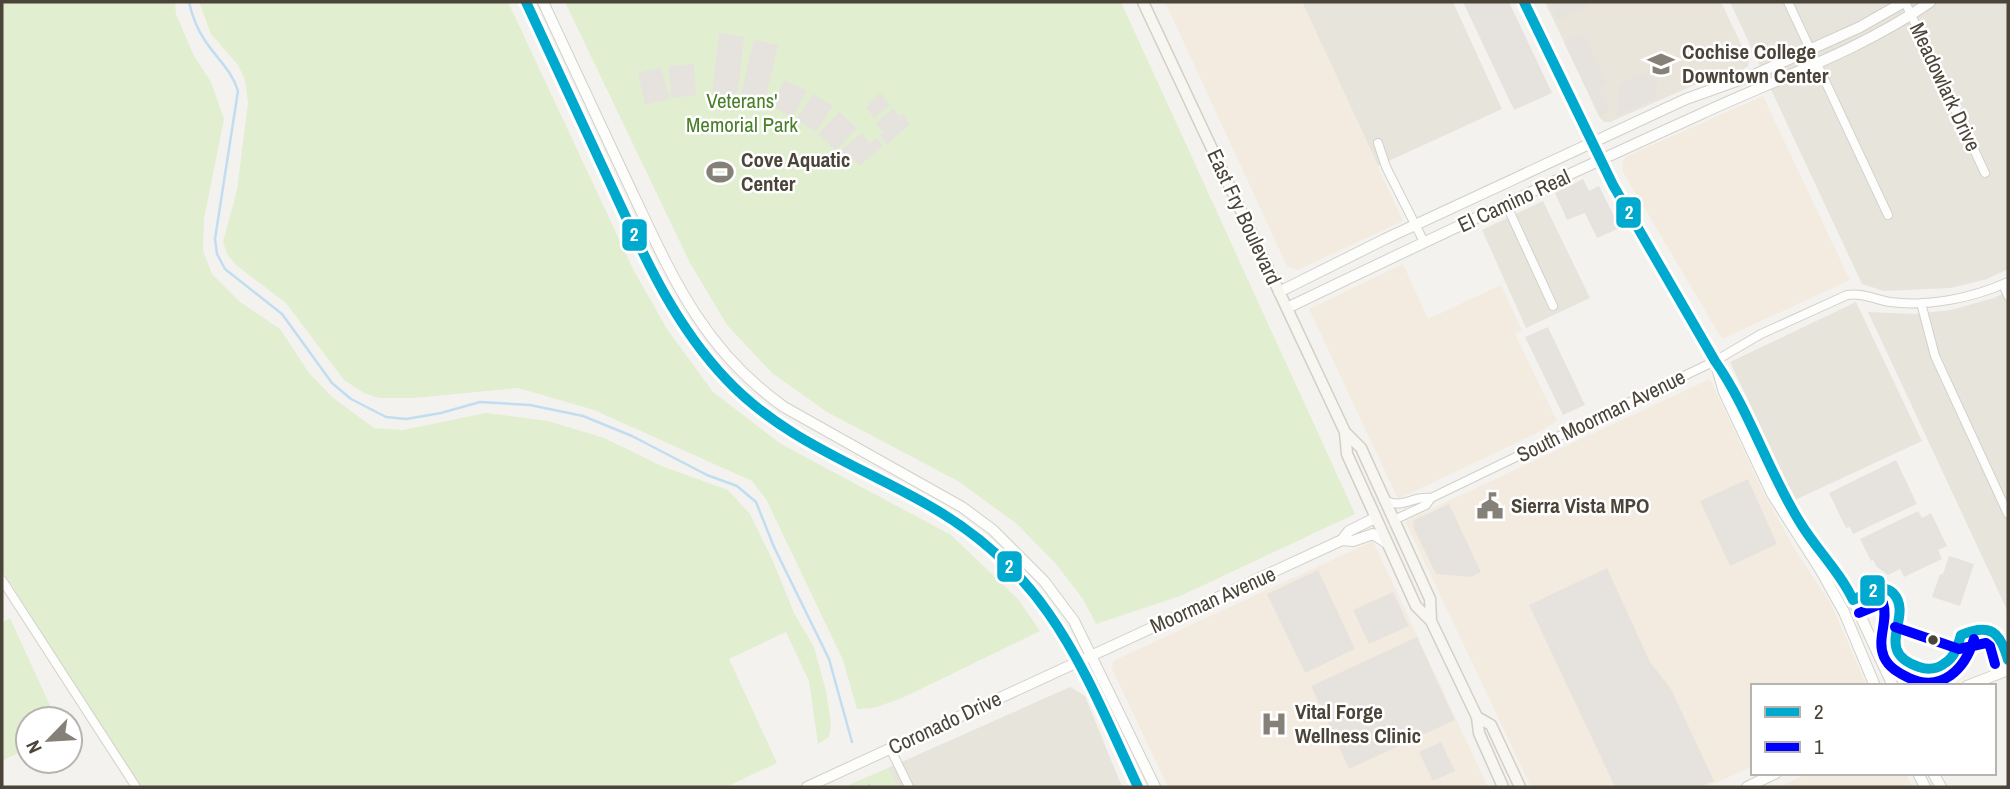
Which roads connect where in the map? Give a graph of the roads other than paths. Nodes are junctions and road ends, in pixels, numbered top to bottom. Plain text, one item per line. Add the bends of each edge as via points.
1 (526, 2) edge
2 (543, 2) edge
3 (1143, 2) edge
4 (1524, 2) edge
5 (1788, 2) edge
6 (1904, 2) edge
7 (1930, 2) edge
8 (1911, 15) junction
9 (1811, 50) junction
10 (1817, 62) junction
11 (1378, 143) dead end
12 (1593, 144) junction
13 (1601, 160) junction
14 (1985, 173) dead end
15 (1506, 204) junction
16 (1888, 215) dead end
17 (1415, 226) junction
18 (1424, 242) junction
19 (2006, 283) edge
20 (1279, 292) junction
21 (2008, 296) edge
22 (1921, 303) junction
23 (1553, 306) dead end
24 (1287, 308) junction
25 (1715, 361) junction
26 (1345, 432) junction
27 (1431, 498) junction
28 (1384, 500) junction
29 (2008, 514) edge
30 (1376, 518) junction
31 (1394, 520) junction
32 (1342, 540) junction
33 (1387, 543) junction
34 (2, 580) edge
35 (1431, 621) junction
36 (1084, 658) junction
37 (2008, 670) edge
38 (1874, 684) edge
39 (1892, 684) edge
40 (1972, 684) edge
41 (1477, 717) junction
42 (890, 748) junction
43 (1772, 775) edge
44 (136, 787) edge
45 (807, 787) edge
46 (909, 787) edge
47 (1138, 787) edge
48 (1154, 787) edge
49 (1503, 787) edge
50 (1520, 787) edge
51 (1747, 787) edge

1 - 36 street via 651,271 706,359 742,397 779,424 939,511 979,538 1039,598
2 - 36 street via 680,290 730,362 785,407 962,507 993,530 1059,599 1074,621
3 - 20 main road, East Fry Boulevard
4 - 12 street
5 - 9 street
6 - 8 street, Meadowlark Drive
6 - 9 street, El Camino Real
7 - 8 street, El Camino Real
8 - 10 street, El Camino Real
8 - 14 street, Meadowlark Drive
9 - 10 street
9 - 12 street, El Camino Real via 1704,92
10 - 13 street, El Camino Real
10 - 16 street
11 - 17 street
12 - 13 street
12 - 17 street, El Camino Real
13 - 15 street, El Camino Real
13 - 25 street
15 - 18 street, El Camino Real
15 - 23 street
17 - 18 street
17 - 20 street, El Camino Real
18 - 24 street, El Camino Real
19 - 21 street
19 - 22 street, South Moorman Avenue via 1960,298
20 - 24 main road, East Fry Boulevard
22 - 25 street, South Moorman Avenue via 1847,295
22 - 29 street via 1935,356
24 - 26 main road, East Fry Boulevard
25 - 27 street, South Moorman Avenue
25 - 38 street via 1724,392 1772,495 1844,612
25 - 39 street via 1801,525 1846,585
26 - 28 main road, East Fry Boulevard via 1361,448
26 - 30 main road, East Fry Boulevard via 1347,454
27 - 28 street, South Moorman Avenue via 1405,505
27 - 31 street, South Moorman Avenue
28 - 31 main road, East Fry Boulevard
30 - 32 street, Moorman Avenue via 1349,531
30 - 33 main road, East Fry Boulevard
31 - 35 main road, East Fry Boulevard via 1430,599
32 - 33 street, Moorman Avenue via 1373,534
32 - 36 street, Moorman Avenue
33 - 35 main road, East Fry Boulevard via 1416,606
34 - 44 street
35 - 41 main road, East Fry Boulevard
36 - 42 street, Coronado Drive
36 - 47 street
36 - 48 street
37 - 40 street
41 - 49 main road, East Fry Boulevard via 1479,733
41 - 50 main road, East Fry Boulevard via 1491,725
42 - 45 street, Coronado Drive
42 - 46 street
43 - 51 street

